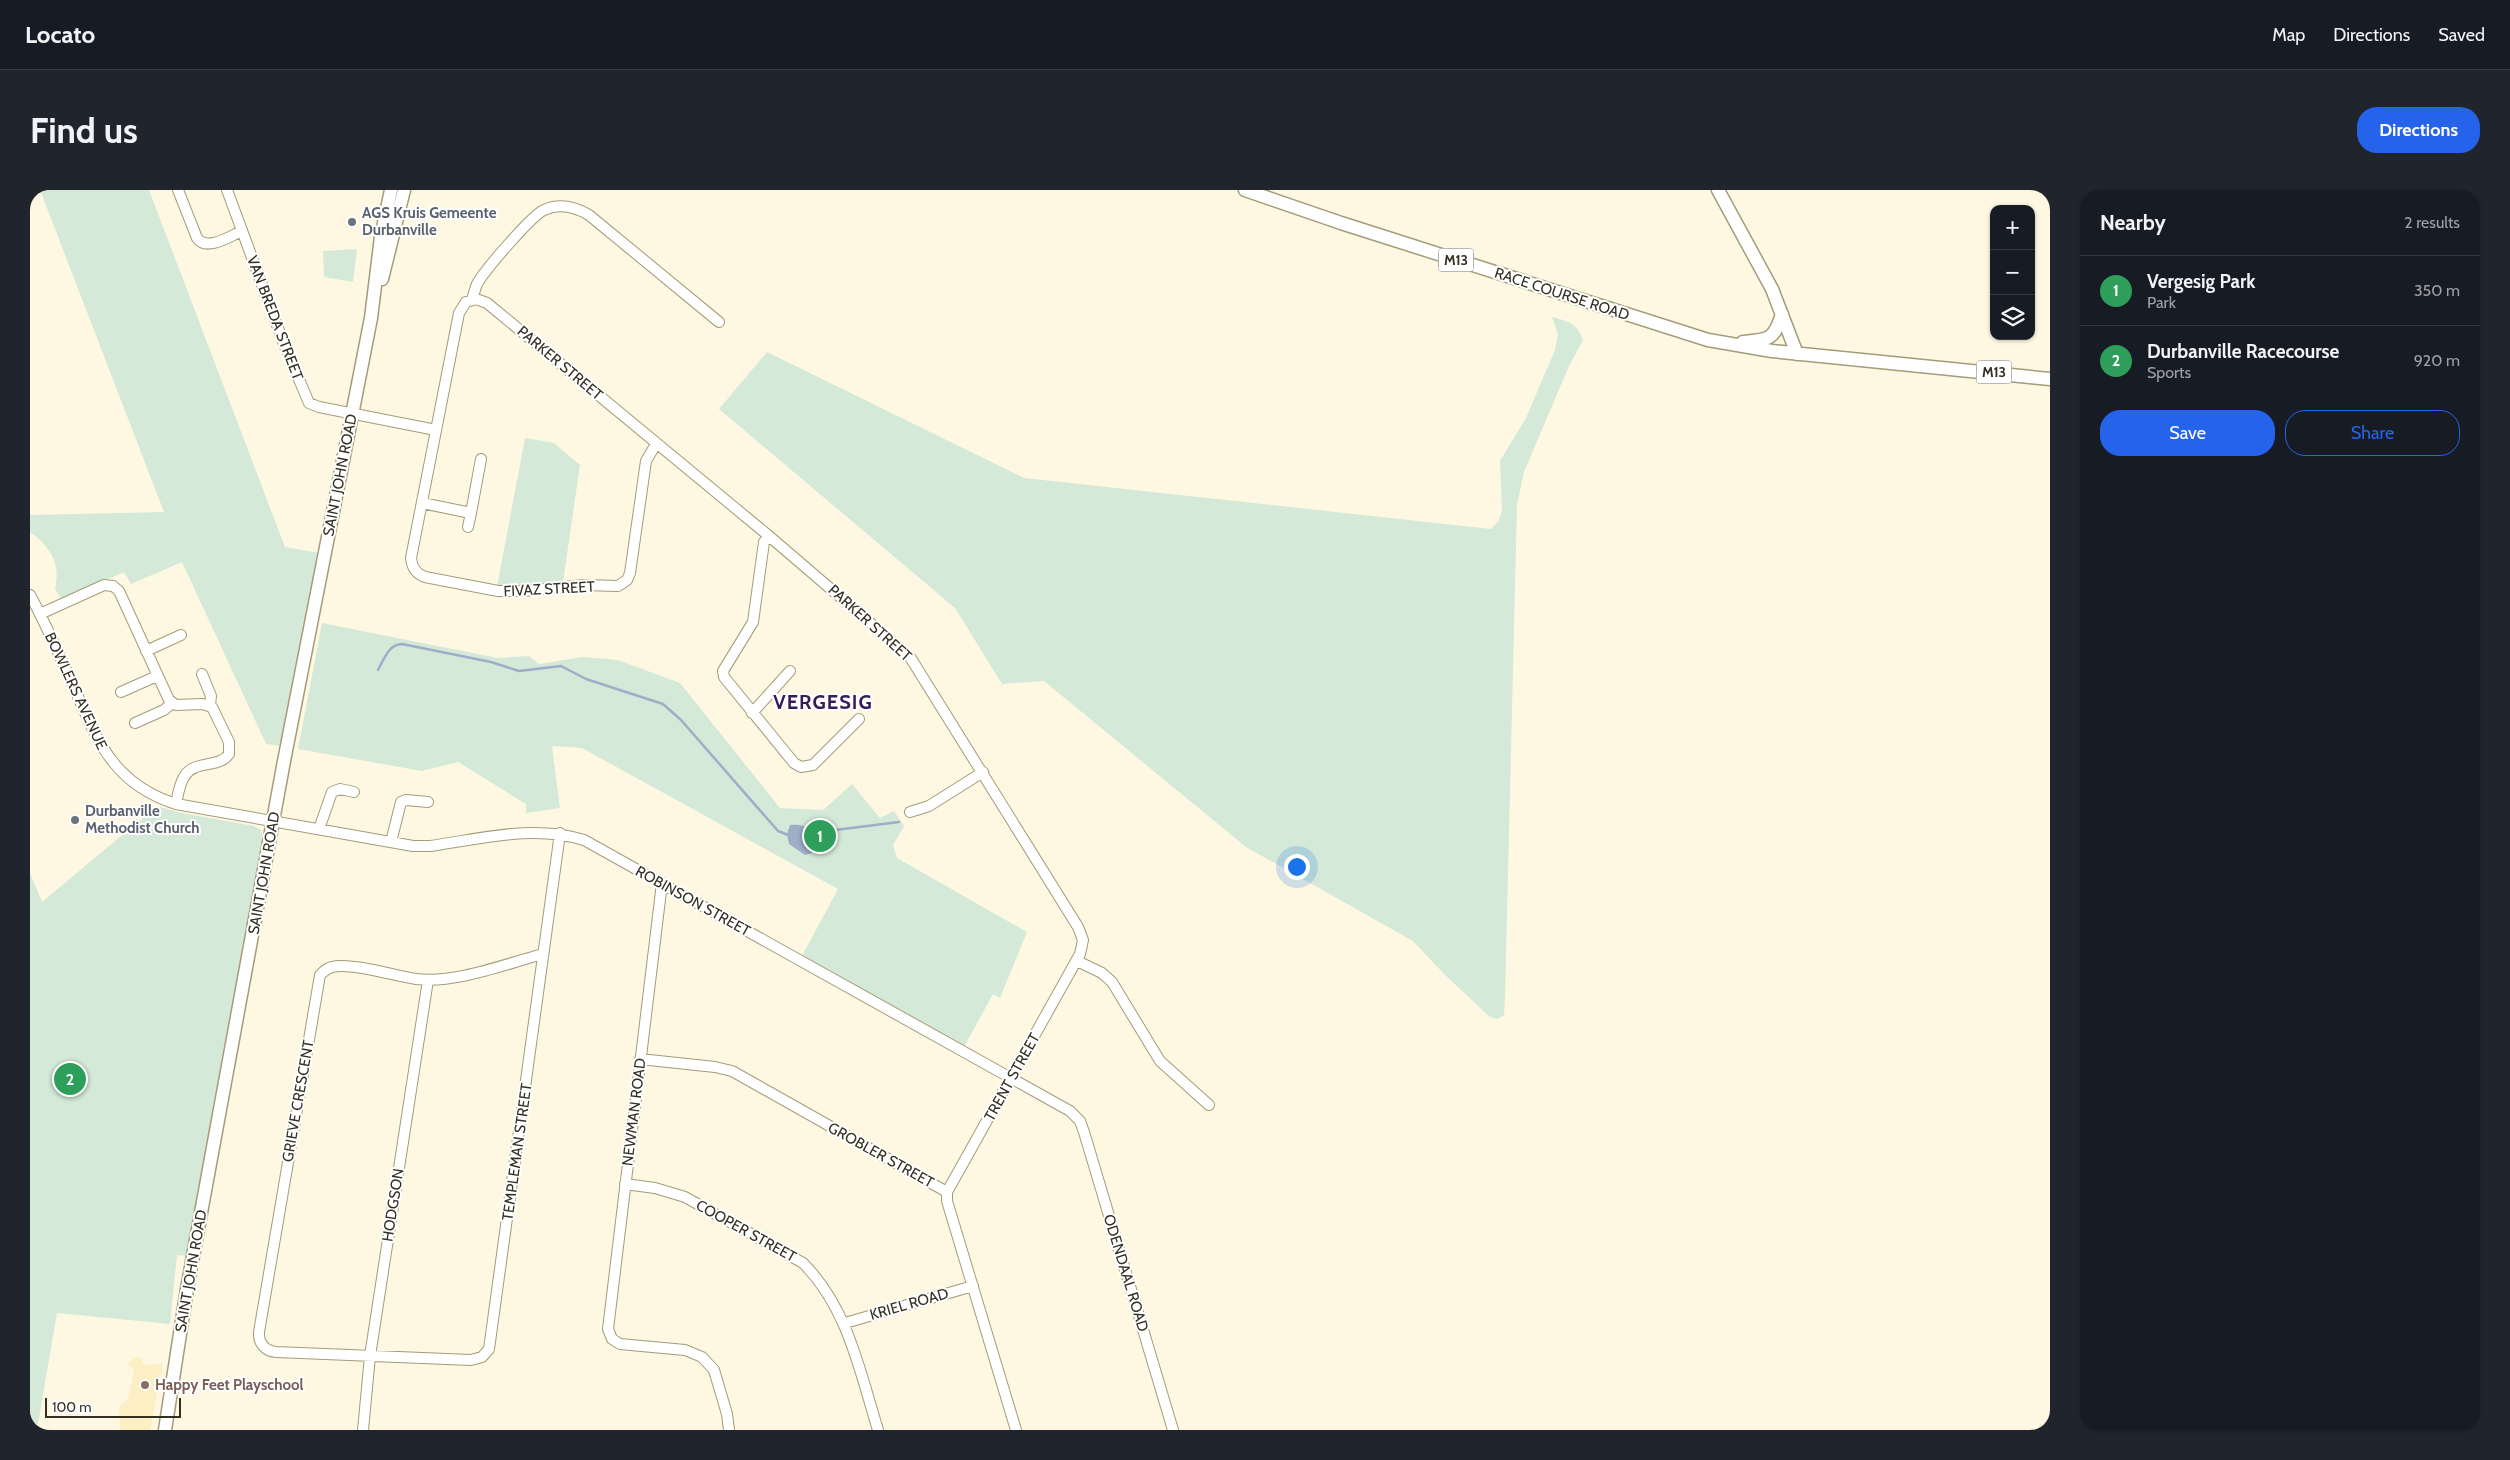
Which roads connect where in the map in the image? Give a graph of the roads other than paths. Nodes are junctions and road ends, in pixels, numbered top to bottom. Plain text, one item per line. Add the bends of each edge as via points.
1 (178, 190) edge
2 (228, 190) edge
3 (391, 190) edge
4 (404, 190) edge
5 (1245, 190) edge
6 (1718, 190) edge
7 (242, 231) junction
8 (472, 299) junction
9 (1782, 314) junction
10 (371, 318) junction
11 (718, 322) dead end
12 (1723, 343) junction
13 (1797, 354) junction
14 (2050, 378) edge
15 (352, 414) junction
16 (436, 430) junction
17 (656, 444) junction
18 (481, 459) dead end
19 (422, 503) junction
20 (470, 513) junction
21 (468, 528) dead end
22 (769, 536) junction
23 (30, 595) edge
24 (40, 614) junction
25 (181, 635) dead end
26 (146, 651) junction
27 (790, 671) dead end
28 (202, 674) dead end
29 (157, 676) junction
30 (121, 692) dead end
31 (172, 703) junction
32 (210, 706) junction
33 (752, 713) junction
34 (859, 719) dead end
35 (135, 723) dead end
36 (983, 772) junction
37 (354, 792) dead end
38 (428, 802) dead end
39 (176, 804) junction
40 (910, 812) dead end
41 (273, 821) junction
42 (319, 829) junction
43 (560, 833) junction
44 (391, 842) junction
45 (662, 884) junction
46 (543, 954) junction
47 (1076, 961) junction
48 (428, 980) junction
49 (640, 1059) junction
50 (1011, 1078) junction
51 (1209, 1105) dead end
52 (1076, 1117) joint
53 (625, 1184) junction
54 (947, 1192) junction
55 (973, 1286) junction
56 (844, 1323) junction
57 (370, 1356) junction
58 (165, 1430) edge
59 (363, 1430) edge
60 (729, 1430) edge
61 (878, 1430) edge
62 (1016, 1430) edge
63 (1173, 1430) edge

1 - 7 street via 202,243 210,244
2 - 7 street, VAN BREDA STREET
3 - 10 main road, SAINT JOHN ROAD via 381,236
4 - 10 main road, SAINT JOHN ROAD
5 - 12 main road, RACE COURSE ROAD / M13
6 - 9 main road via 1772,289
7 - 15 street, VAN BREDA STREET via 307,399 316,406
8 - 11 street, FIVAZ STREET via 477,284 533,217 550,208 570,207 589,215
8 - 16 street, FIVAZ STREET via 459,313
8 - 17 street, PARKER STREET via 487,303
9 - 12 main road via 1777,329 1767,339
9 - 13 main road
10 - 15 main road, SAINT JOHN ROAD
12 - 13 main road, RACE COURSE ROAD / M13
13 - 14 main road, M13
15 - 16 street
15 - 41 main road, SAINT JOHN ROAD
16 - 19 street, FIVAZ STREET
17 - 19 street, FIVAZ STREET via 646,461 630,573 627,580 618,586 584,585 498,592 421,576 412,566 411,558
17 - 22 street, PARKER STREET
18 - 20 street
19 - 20 street
20 - 21 street
22 - 33 street via 764,542 754,618 723,674
22 - 36 street, PARKER STREET via 910,657
23 - 24 street, BOWLERS AVENUE
24 - 26 street via 107,585 117,588
24 - 39 street, BOWLERS AVENUE via 104,751 137,785
25 - 26 street
26 - 29 street
27 - 33 street
28 - 32 street via 210,692
29 - 30 street
29 - 31 street
31 - 32 street
31 - 35 street
32 - 39 street via 216,712 229,742 229,754 221,761 200,764 188,771
33 - 34 street via 794,763 805,768 813,765
36 - 40 street via 929,806
36 - 47 street, PARKER STREET via 1080,931 1083,945
37 - 42 street via 332,792
38 - 44 street via 401,802
39 - 41 street, BOWLERS AVENUE
41 - 42 street, ROBINSON STREET
41 - 58 main road, SAINT JOHN ROAD via 187,1289
42 - 44 street, ROBINSON STREET
43 - 44 street, ROBINSON STREET via 526,833 424,846
43 - 45 street, ROBINSON STREET via 592,844
43 - 46 street, TEMPLEMAN STREET
45 - 49 street, NEWMAN ROAD
45 - 50 street, ROBINSON STREET
46 - 48 street, GRIEVE CRESCENT
46 - 57 street, TEMPLEMAN STREET via 490,1349 482,1358 474,1360
47 - 50 street, TRENT STREET
47 - 51 street via 1102,973 1112,982 1160,1061
48 - 57 street, HODGSON
48 - 57 street, GRIEVE CRESCENT via 342,966 329,968 320,975 259,1332 261,1343 271,1352
49 - 53 street, NEWMAN ROAD
49 - 54 street, GROBLER STREET via 715,1066 732,1071
50 - 52 street, ROBINSON STREET
50 - 54 street, TRENT STREET
52 - 63 street, ODENDAAL ROAD via 1084,1132
53 - 56 street, COOPER STREET via 686,1197 795,1257 818,1279
53 - 60 street, NEWMAN ROAD via 607,1326 612,1339 624,1345 685,1350 702,1357 714,1370
54 - 55 street, GROBLER STREET
55 - 56 street, KRIEL ROAD
55 - 62 street, GROBLER STREET
56 - 61 street, COOPER STREET
57 - 59 street, HODGSON

